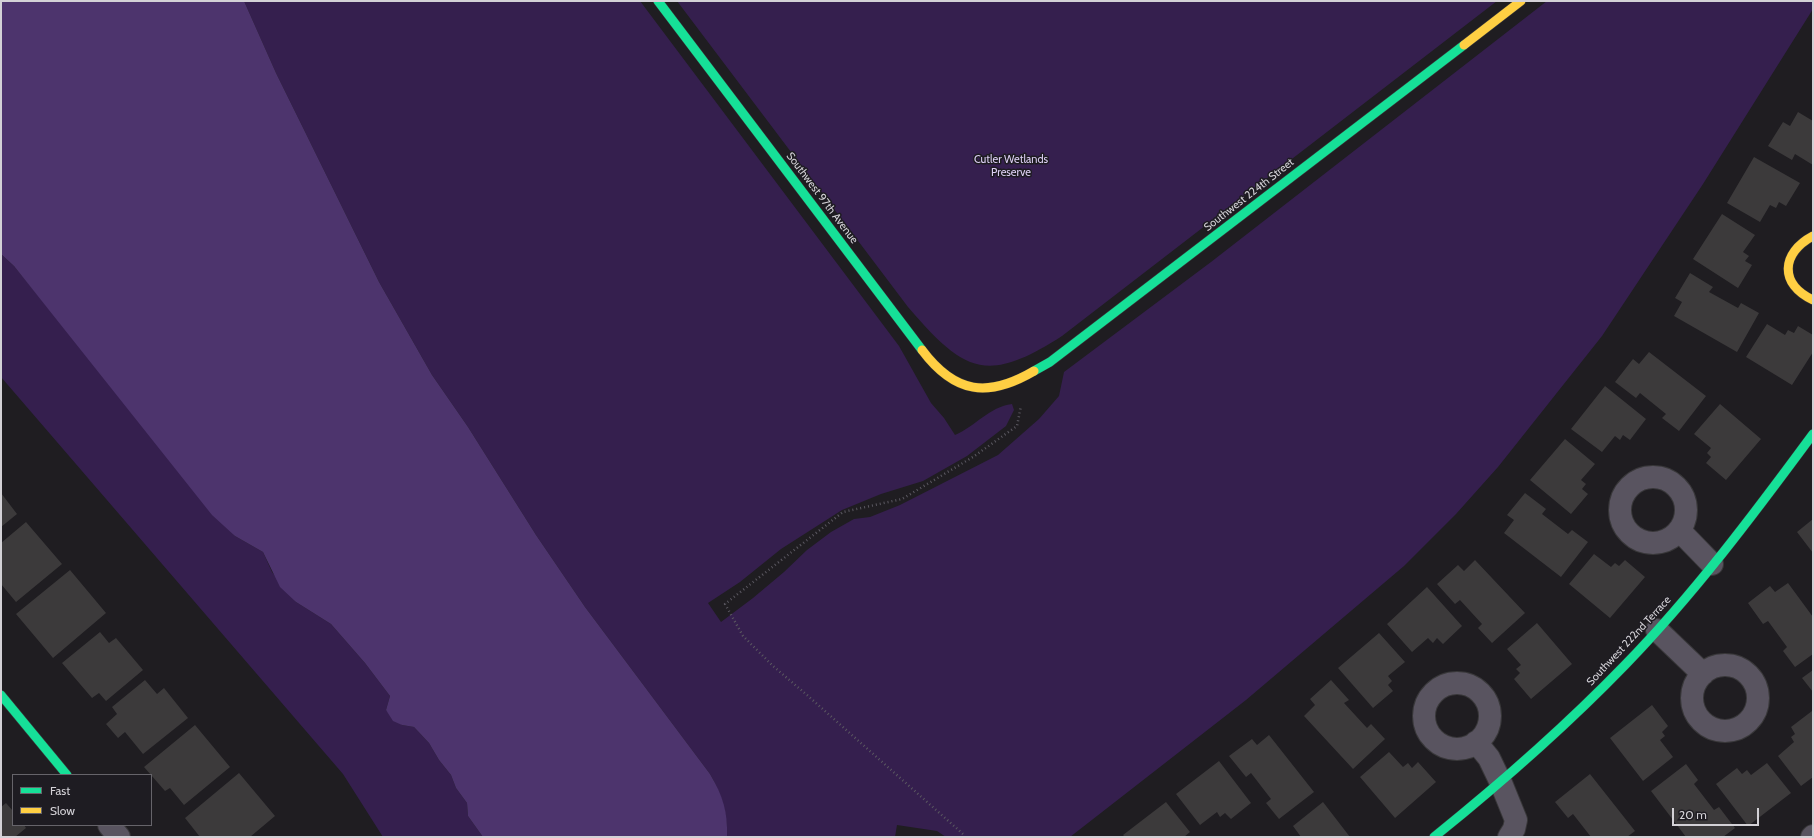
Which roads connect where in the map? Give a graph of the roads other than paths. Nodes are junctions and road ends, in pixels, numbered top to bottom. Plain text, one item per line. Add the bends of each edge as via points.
1 (658, 1) edge
2 (1521, 1) edge
3 (1813, 236) edge
4 (1813, 300) edge
5 (982, 389) joint
6 (1813, 434) edge
7 (1679, 530) dead end
8 (1712, 564) junction
9 (1657, 630) junction
10 (1703, 674) dead end
11 (1, 695) edge
12 (1476, 742) dead end
13 (66, 774) edge
14 (1501, 783) junction
15 (110, 826) edge
16 (1443, 834) edge
17 (118, 837) edge
18 (1509, 837) edge

1 - 5 street, Southwest 97th Avenue via 927,357 951,380 964,386
2 - 5 street, Southwest 224th Street via 1050,362 1028,375 994,389
3 - 4 street via 1802,241 1794,249 1788,269 1789,279 1794,288
6 - 8 street, Southwest 222nd Terrace
7 - 8 street
8 - 9 street, Southwest 222nd Terrace
9 - 10 street
9 - 14 street, Southwest 222nd Terrace via 1592,698
11 - 13 street
12 - 14 street via 1489,758
14 - 16 street, Southwest 222nd Terrace
14 - 18 street via 1516,820
15 - 17 street

